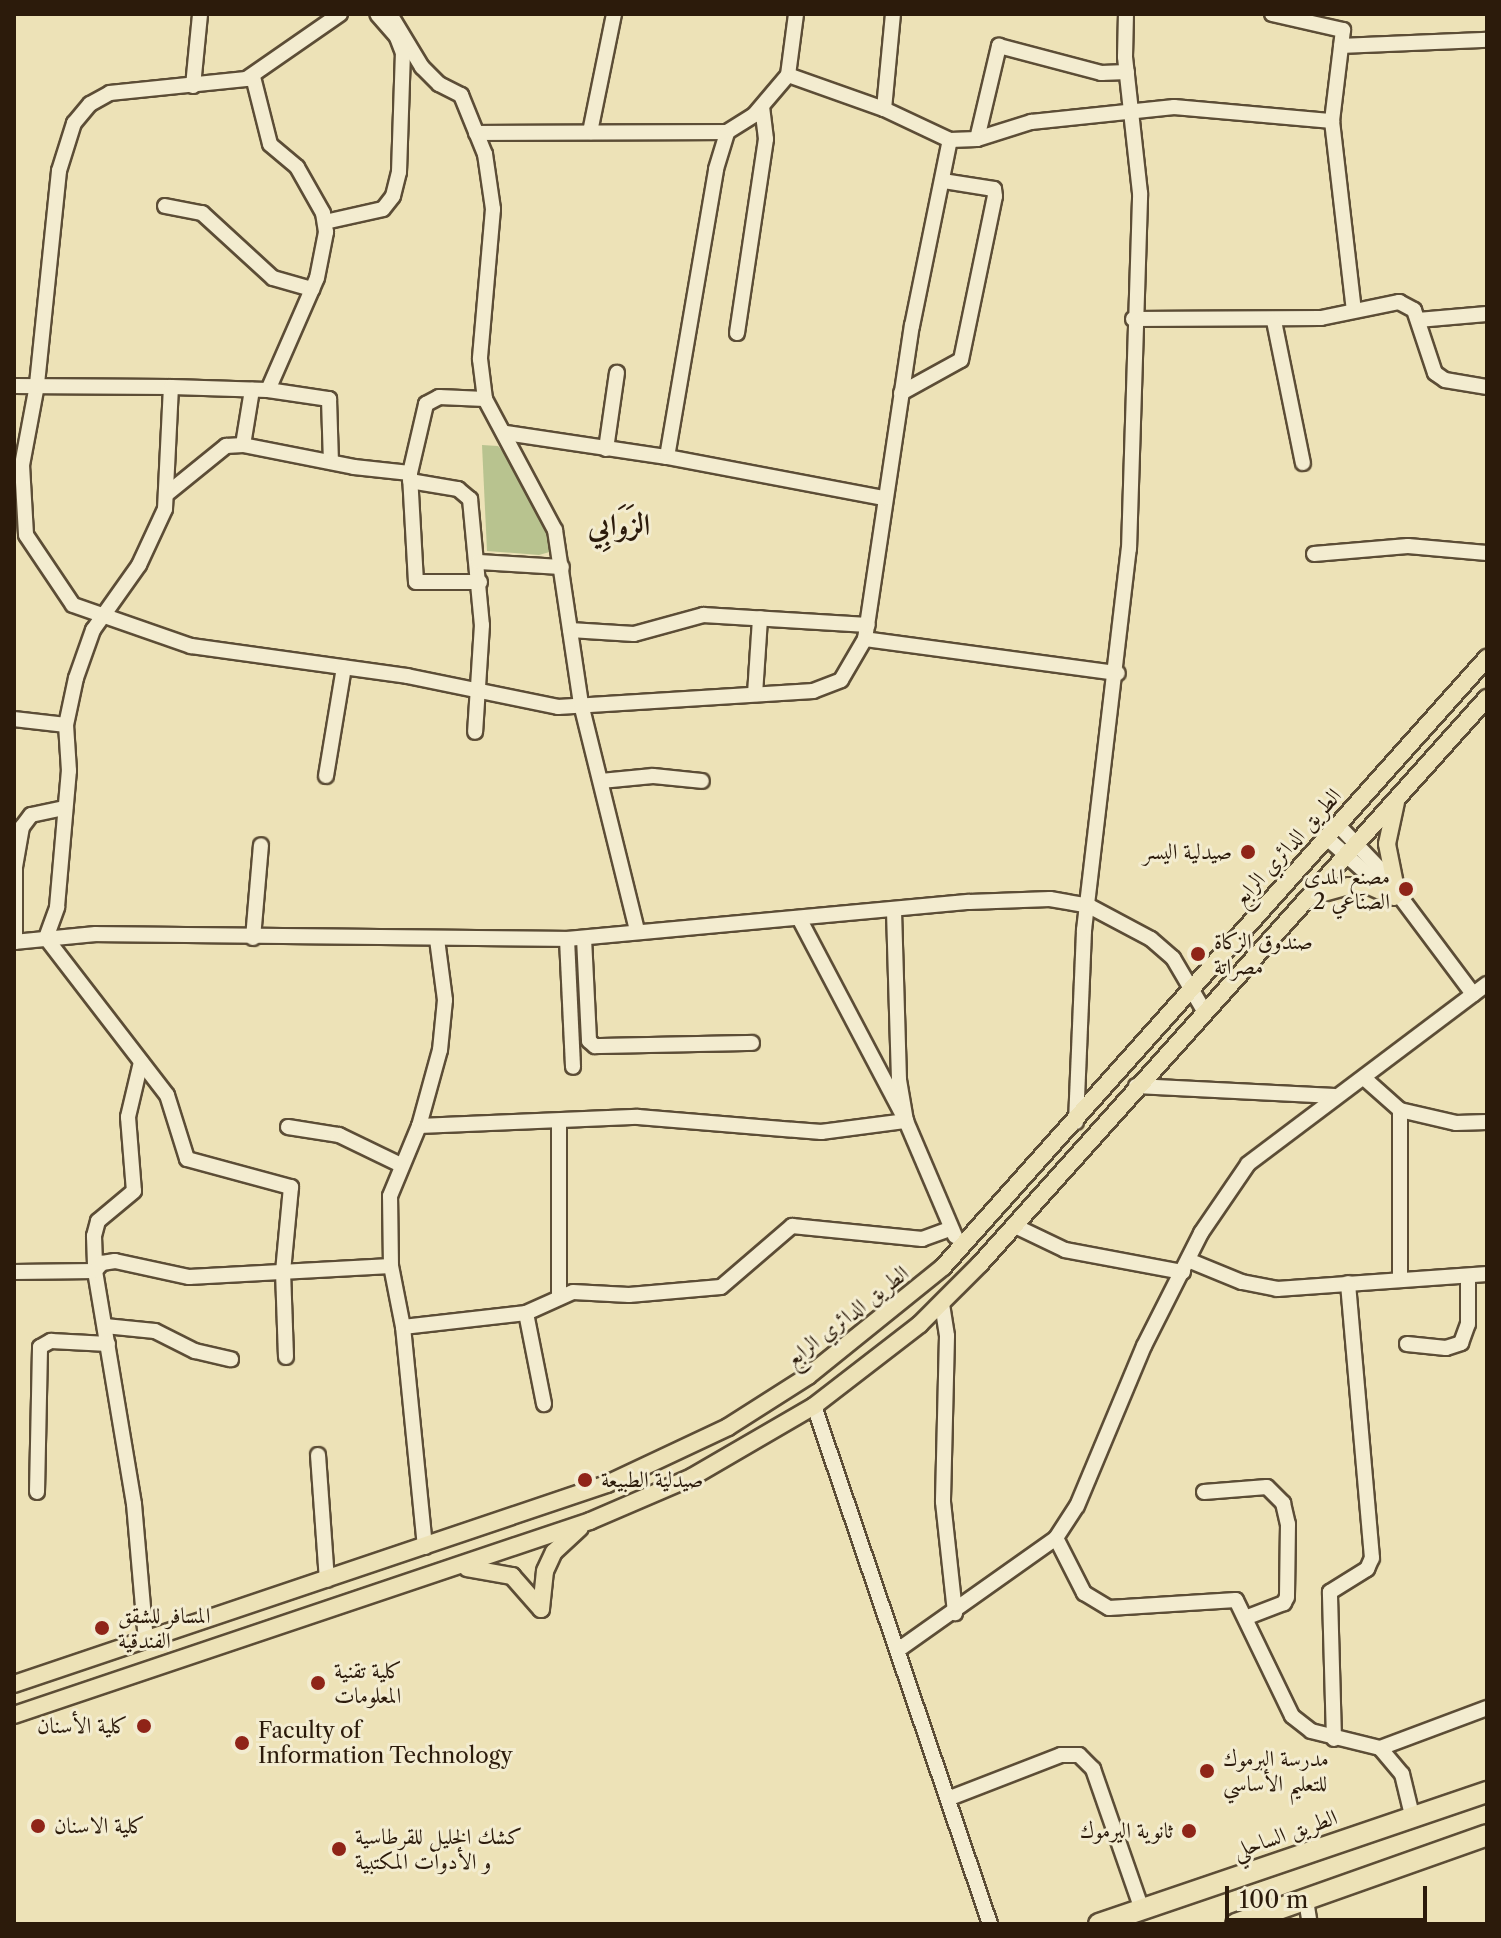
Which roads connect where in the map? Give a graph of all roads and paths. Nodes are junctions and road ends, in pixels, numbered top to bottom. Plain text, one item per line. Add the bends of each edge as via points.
1 (200, 14) edge
2 (340, 14) edge
3 (377, 14) edge
4 (390, 14) edge
5 (614, 14) edge
6 (796, 14) edge
7 (893, 14) edge
8 (1126, 14) edge
9 (1272, 14) edge
10 (1344, 14) edge
11 (1343, 30) junction
12 (1487, 40) edge
13 (1341, 46) junction
14 (1127, 72) junction
15 (788, 75) junction
16 (253, 77) junction
17 (193, 86) junction
18 (762, 107) junction
19 (884, 109) junction
20 (1134, 110) junction
21 (1332, 121) junction
22 (590, 132) junction
23 (727, 132) junction
24 (476, 133) junction
25 (977, 139) junction
26 (950, 140) junction
27 (943, 181) junction
28 (165, 206) dead end
29 (325, 222) junction
30 (312, 289) junction
31 (1354, 310) junction
32 (1487, 314) edge
33 (1133, 319) junction
34 (1418, 320) junction
35 (1274, 321) junction
36 (737, 333) dead end
37 (617, 373) dead end
38 (37, 385) junction
39 (14, 386) edge
40 (171, 387) junction
41 (1487, 387) edge
42 (260, 390) junction
43 (901, 393) junction
44 (485, 399) junction
45 (506, 433) junction
46 (243, 445) junction
47 (19, 447) edge
48 (606, 449) junction
49 (667, 457) junction
50 (331, 461) junction
51 (1303, 463) dead end
52 (410, 477) junction
53 (168, 493) junction
54 (885, 498) junction
55 (1487, 553) edge
56 (1314, 554) dead end
57 (478, 562) junction
58 (562, 567) junction
59 (480, 582) junction
60 (102, 615) junction
61 (760, 618) junction
62 (570, 630) junction
63 (866, 632) junction
64 (1487, 658) edge
65 (344, 667) junction
66 (1118, 673) junction
67 (481, 689) junction
68 (755, 694) junction
69 (1487, 698) edge
70 (581, 704) junction
71 (14, 719) edge
72 (66, 725) junction
73 (475, 732) dead end
74 (326, 776) dead end
75 (601, 781) junction
76 (702, 781) dead end
77 (1396, 800) junction
78 (65, 808) junction
79 (18, 827) edge
80 (1332, 831) junction
81 (1358, 842) junction
82 (261, 845) dead end
83 (1346, 856) junction
84 (15, 867) edge
85 (1308, 898) junction
86 (1398, 899) junction
87 (1089, 906) junction
88 (894, 911) junction
89 (799, 918) junction
90 (637, 930) junction
91 (46, 938) junction
92 (253, 938) junction
93 (584, 938) junction
94 (437, 939) junction
95 (567, 939) junction
96 (15, 942) edge
97 (1487, 984) edge
98 (1190, 987) junction
99 (1473, 994) junction
100 (1203, 1009) junction
101 (752, 1043) dead end
102 (141, 1062) junction
103 (573, 1067) dead end
104 (1364, 1078) junction
105 (1136, 1086) junction
106 (1336, 1096) junction
107 (1400, 1110) junction
108 (559, 1121) junction
109 (906, 1121) junction
110 (1076, 1122) junction
111 (1487, 1122) edge
112 (419, 1126) junction
113 (288, 1127) dead end
114 (399, 1164) junction
115 (1015, 1226) junction
116 (949, 1229) junction
117 (962, 1245) junction
118 (391, 1266) junction
119 (1185, 1266) junction
120 (95, 1271) junction
121 (283, 1271) junction
122 (14, 1272) edge
123 (1487, 1274) edge
124 (1468, 1276) junction
125 (1400, 1279) junction
126 (1348, 1283) junction
127 (559, 1296) junction
128 (942, 1304) junction
129 (526, 1313) junction
130 (105, 1326) junction
131 (403, 1327) junction
132 (108, 1344) junction
133 (1407, 1344) dead end
134 (286, 1357) dead end
135 (231, 1359) dead end
136 (544, 1404) dead end
137 (814, 1406) junction
138 (318, 1455) dead end
139 (37, 1492) dead end
140 (1204, 1492) dead end
141 (590, 1521) junction
142 (1056, 1538) junction
143 (425, 1547) junction
144 (453, 1569) junction
145 (327, 1580) junction
146 (955, 1613) junction
147 (1248, 1617) junction
148 (146, 1640) junction
149 (898, 1650) junction
150 (14, 1684) edge
151 (1487, 1708) edge
152 (17, 1714) edge
153 (1334, 1739) junction
154 (1380, 1748) junction
155 (1487, 1792) edge
156 (950, 1798) junction
157 (1412, 1815) junction
158 (1487, 1835) edge
159 (1306, 1900) junction
160 (1142, 1910) junction
161 (990, 1924) edge
162 (1099, 1924) edge
163 (1236, 1924) edge
164 (1310, 1924) edge

1 - 17 street
2 - 16 street
3 - 29 street via 403,53 399,172 393,196 383,209
4 - 24 street via 422,67 461,95
5 - 22 street
6 - 15 street
7 - 19 street
8 - 14 street
9 - 11 street
10 - 11 street
11 - 13 street
12 - 13 street
13 - 21 street
14 - 20 street
14 - 25 street via 1101,73 999,46
15 - 18 street
15 - 19 street
16 - 17 street
16 - 29 street via 270,144 297,167
17 - 38 street via 110,93 90,104 74,123 59,171
18 - 23 street
18 - 36 street via 766,139
19 - 26 street
20 - 21 street via 1174,107
20 - 25 street via 1031,122
20 - 33 street via 1140,193
21 - 31 street
22 - 23 street
22 - 24 street
23 - 49 street via 705,221
24 - 44 street via 491,178 493,209 480,359
25 - 26 street
26 - 27 street
27 - 43 street
27 - 43 street via 994,189 995,196 961,360
28 - 30 street via 202,213 271,277
29 - 30 street
30 - 42 street
31 - 34 street via 1399,302 1414,310
31 - 35 street
32 - 34 street
33 - 35 street
33 - 66 street via 1129,549
34 - 41 street via 1435,373 1445,380
35 - 51 street
37 - 48 street
38 - 39 street
38 - 40 street
38 - 47 street
40 - 42 street
40 - 53 street
42 - 46 street
42 - 50 street via 329,399
43 - 54 street
44 - 45 street
44 - 52 street via 439,397 426,404
45 - 48 street
45 - 58 street via 547,507
46 - 50 street
46 - 53 street via 226,446
47 - 60 street via 26,535 73,605
48 - 49 street
49 - 54 street
50 - 52 street
52 - 57 street via 465,493
52 - 59 street via 416,582
53 - 60 street via 153,541
54 - 63 street
55 - 56 street via 1408,546
57 - 58 street
57 - 59 street
58 - 62 street
59 - 67 street
60 - 65 street via 191,646
60 - 72 street via 76,678
61 - 62 street via 703,615 634,634
61 - 63 street
61 - 68 street
62 - 70 street
63 - 66 street
63 - 68 street via 850,671 832,685
64 - 80 main road, الطريق الدائري الرابع
65 - 67 street
65 - 74 street
66 - 87 street
67 - 70 street via 536,705
67 - 73 street
68 - 70 street
69 - 77 main road
70 - 75 street
71 - 72 street
72 - 78 street
75 - 76 street via 653,776
75 - 90 street
77 - 81 main road
77 - 86 main road via 1387,844
78 - 79 street via 31,815
78 - 91 street via 57,907
79 - 84 street
80 - 81 street
80 - 83 street
80 - 98 main road, الطريق الدائري الرابع
81 - 83 main road
81 - 86 street
82 - 92 street
83 - 85 main road
83 - 86 street
84 - 96 street
85 - 86 main road via 1369,886
85 - 100 main road
86 - 99 street
87 - 88 street via 1009,900
87 - 98 street via 1151,939 1173,958
87 - 110 street via 1079,994
88 - 89 street
88 - 109 street via 899,1080
89 - 90 street
89 - 109 street
90 - 93 street
91 - 92 street
91 - 96 street
91 - 102 street
92 - 94 street
93 - 95 street
93 - 101 street via 589,1041 595,1046
94 - 95 street
94 - 112 street via 444,1022
95 - 103 street
97 - 99 street
98 - 100 street
98 - 110 main road, الطريق الدائري الرابع
99 - 104 street
100 - 105 main road
102 - 120 street via 128,1117 134,1191 98,1221
102 - 121 street via 171,1103 187,1159 291,1187
104 - 106 street
104 - 107 street
105 - 106 street
105 - 115 main road
106 - 119 street via 1248,1164
107 - 111 street via 1456,1123
107 - 125 street
108 - 109 street via 638,1117 821,1132
108 - 112 street
108 - 127 street
109 - 116 street
110 - 117 main road, الطريق الدائري الرابع
112 - 114 street
113 - 114 street via 339,1135
114 - 118 street via 390,1196
115 - 119 street via 1065,1250
115 - 128 main road
116 - 117 street
116 - 127 street via 922,1239 792,1226 721,1287
117 - 143 main road, الطريق الدائري الرابع via 845,1349 728,1427 619,1480
118 - 121 street
118 - 131 street
119 - 126 street via 1277,1289
119 - 142 street via 1144,1346 1077,1506
120 - 121 street via 102,1263 115,1261 179,1277
120 - 122 street
120 - 130 street
121 - 134 street
123 - 124 street
124 - 125 street
124 - 133 street via 1468,1324 1461,1343 1446,1348
125 - 126 street
126 - 153 street via 1372,1558 1367,1569 1330,1592
127 - 129 street
128 - 137 main road
128 - 146 street via 947,1336 943,1502
129 - 131 street
129 - 136 street
130 - 132 street
130 - 135 street via 155,1331 195,1351
131 - 143 street
132 - 139 street via 51,1341 40,1347
132 - 148 street via 134,1504
137 - 141 main road via 692,1477
137 - 149 street
138 - 145 street
140 - 147 street via 1267,1487 1283,1503 1288,1524 1287,1597
141 - 144 main road
141 - 144 main road via 554,1552 545,1571 541,1609 512,1576 481,1567
142 - 146 street
142 - 147 street via 1072,1576 1096,1603 1125,1611 1222,1597 1236,1600
143 - 145 main road, الطريق الدائري الرابع
144 - 152 main road
145 - 148 main road, الطريق الدائري الرابع
146 - 149 street
147 - 153 street via 1292,1716 1311,1731
148 - 150 main road, الطريق الدائري الرابع
149 - 156 street
151 - 154 street
153 - 154 street
154 - 157 street via 1402,1774
155 - 157 highway, الطريق الساحلي
156 - 160 street via 1061,1755 1079,1755 1093,1769
156 - 161 street
157 - 160 highway, الطريق الساحلي
158 - 159 highway
159 - 163 highway
159 - 164 street
160 - 162 highway, الطريق الساحلي

